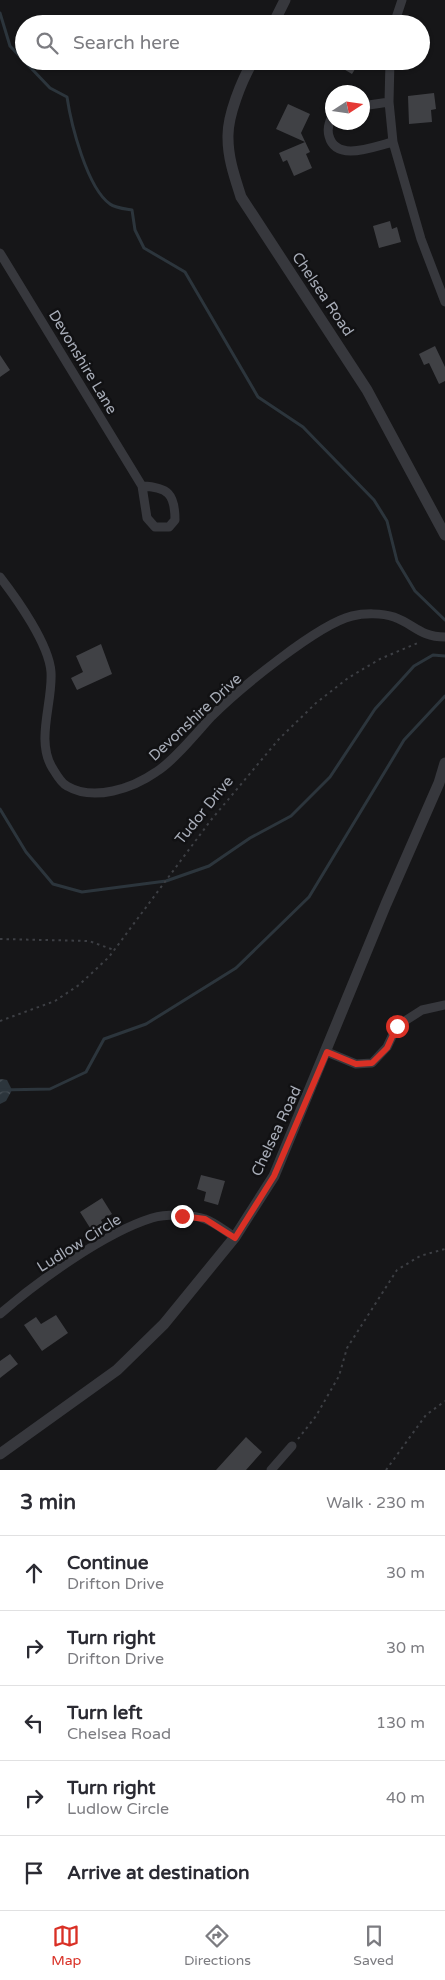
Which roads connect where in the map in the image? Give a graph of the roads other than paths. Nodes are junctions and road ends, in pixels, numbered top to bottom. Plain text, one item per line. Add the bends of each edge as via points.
1 (286, 0) edge
2 (402, 0) edge
3 (278, 15) edge
4 (397, 15) edge
5 (249, 70) edge
6 (390, 70) edge
7 (389, 102) junction
8 (370, 105) edge
9 (328, 130) edge
10 (393, 142) junction
11 (0, 253) edge
12 (445, 302) edge
13 (142, 486) junction
14 (445, 535) edge
15 (0, 576) edge
16 (445, 637) edge
17 (445, 763) edge
18 (445, 1005) edge
19 (327, 1052) junction
20 (235, 1238) junction
21 (0, 1314) edge
22 (292, 1446) road end
23 (0, 1454) edge
24 (270, 1470) edge

1 - 3 street
2 - 4 street
5 - 14 street, Chelsea Road via 234,107 228,136 231,166 242,198 367,390
6 - 7 street
7 - 8 street
7 - 10 street
9 - 10 street via 331,142 338,149 352,152
10 - 12 street via 421,239
11 - 13 street, Devonshire Lane
13 - 13 street, Devonshire Lane via 148,518 155,527 169,527 175,520 171,495 159,486
15 - 16 street, Devonshire Drive via 46,652 51,672 46,749 52,768 66,786 85,792 134,786 159,771 216,712 249,684 332,624 352,615 394,617 431,637
17 - 19 street, Chelsea Road
18 - 19 street via 422,1010 397,1026 387,1048 372,1063 356,1064
19 - 20 street, Chelsea Road via 274,1176
20 - 21 street, Ludlow Circle via 205,1219 182,1216 154,1218 122,1230 98,1244
20 - 23 street, Chelsea Road via 164,1324 117,1370
22 - 24 street

